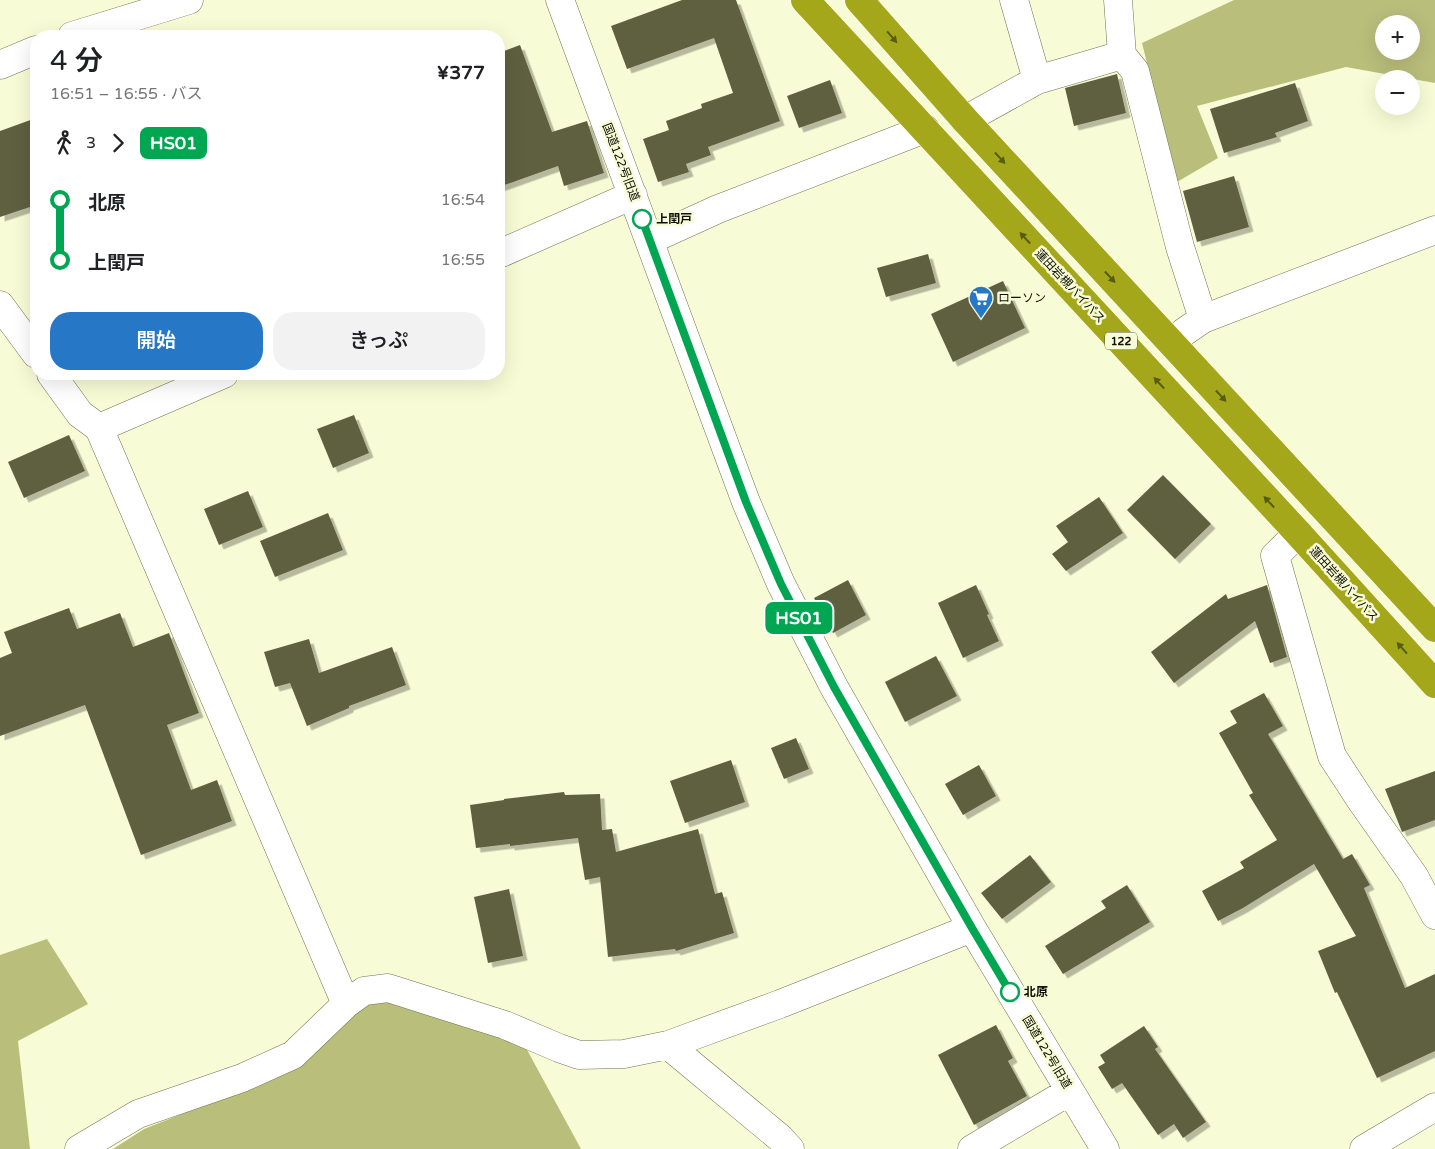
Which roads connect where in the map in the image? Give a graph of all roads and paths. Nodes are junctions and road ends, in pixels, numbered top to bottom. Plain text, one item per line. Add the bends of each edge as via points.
1 (189, 0) edge
2 (560, 0) edge
3 (805, 0) edge
4 (859, 0) edge
5 (1014, 0) edge
6 (1118, 0) edge
7 (92, 30) edge
8 (30, 52) edge
9 (1122, 55) junction
10 (0, 65) edge
11 (1037, 80) junction
12 (965, 120) junction
13 (925, 129) junction
14 (633, 195) junction
15 (1435, 230) edge
16 (650, 240) junction
17 (505, 251) edge
18 (0, 305) edge
19 (1203, 319) junction
20 (1173, 344) junction
21 (30, 346) edge
22 (55, 380) edge
23 (210, 380) edge
24 (99, 428) junction
25 (1298, 533) junction
26 (1435, 628) edge
27 (1435, 684) edge
28 (1435, 915) edge
29 (972, 928) junction
30 (346, 1004) junction
31 (668, 1045) junction
32 (1070, 1091) junction
33 (1435, 1108) edge
34 (79, 1149) edge
35 (790, 1149) edge
36 (972, 1149) edge
37 (1105, 1149) edge
38 (1364, 1149) edge

1 - 7 street
2 - 14 street, 国道122号旧道
3 - 13 highway, 蓮田岩槻バイパス / 122
4 -> 12 highway, 122
5 - 11 street
6 - 9 street
8 - 10 street
9 - 11 street
9 - 19 street via 1135,71 1180,247
11 - 12 street
12 -> 20 highway, 122
13 - 16 street via 718,209
25 -> 13 highway, 蓮田岩槻バイパス / 122
14 - 16 street, 国道122号旧道
14 - 17 street
15 - 19 street
16 - 29 street, 国道122号旧道 via 746,502 781,584 834,687
18 - 21 street
19 - 20 street
20 -> 26 highway, 122
22 - 24 street via 80,414
23 - 24 street
24 - 30 street
27 -> 25 highway, 蓮田岩槻バイパス / 122
25 - 28 street via 1275,556 1332,756 1414,876
29 - 31 street
29 - 32 street, 国道122号旧道
30 - 31 street via 364,991 388,988 505,1025 579,1055 624,1054
30 - 34 street via 293,1055 242,1078 138,1114
31 - 35 street
32 - 36 street
32 - 37 street, 国道122号旧道
33 - 38 street

